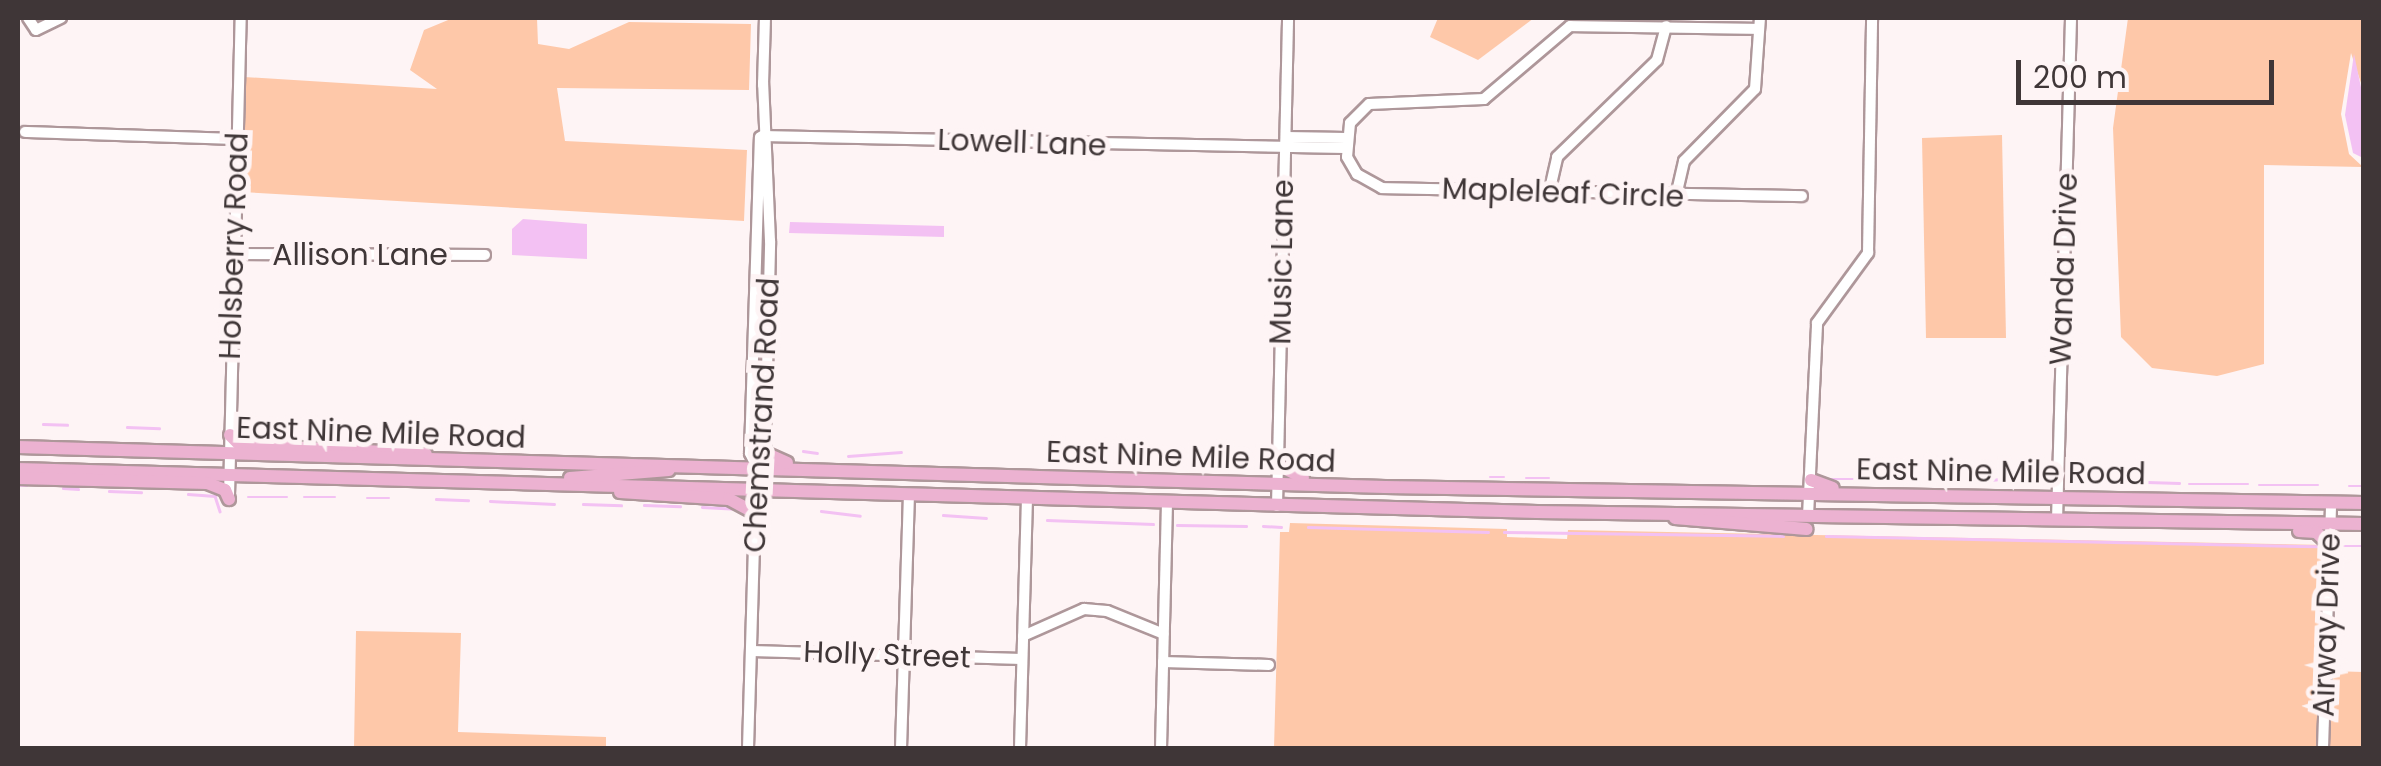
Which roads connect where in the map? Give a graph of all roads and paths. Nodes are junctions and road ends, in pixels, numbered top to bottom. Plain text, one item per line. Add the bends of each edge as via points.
1 (28, 18) edge
2 (61, 18) edge
3 (240, 18) edge
4 (765, 18) edge
5 (1288, 18) edge
6 (1872, 18) edge
7 (2071, 18) edge
8 (1759, 23) edge
9 (1666, 26) junction
10 (25, 132) dead end
11 (763, 136) junction
12 (238, 138) junction
13 (1285, 143) junction
14 (1346, 143) junction
15 (1549, 192) junction
16 (1676, 196) junction
17 (1802, 196) dead end
18 (234, 254) junction
19 (484, 256) dead end
20 (230, 435) junction
21 (18, 447) edge
22 (230, 453) junction
23 (766, 453) junction
24 (451, 460) junction
25 (554, 463) junction
26 (18, 465) edge
27 (1278, 465) junction
28 (681, 467) junction
29 (758, 469) junction
30 (1110, 469) dead end
31 (230, 475) junction
32 (477, 475) junction
33 (963, 475) junction
34 (18, 478) edge
35 (356, 478) junction
36 (570, 478) junction
37 (1073, 478) junction
38 (1092, 479) junction
39 (1811, 480) junction
40 (1242, 483) junction
41 (1277, 484) junction
42 (604, 486) junction
43 (1384, 487) junction
44 (758, 490) junction
45 (1536, 490) junction
46 (908, 495) junction
47 (1810, 495) junction
48 (2058, 495) junction
49 (1988, 497) junction
50 (1027, 498) junction
51 (229, 499) joint
52 (1167, 502) junction
53 (2330, 502) junction
54 (2364, 503) edge
55 (1276, 506) junction
56 (1420, 509) junction
57 (2364, 511) edge
58 (755, 513) junction
59 (1572, 513) junction
60 (2057, 520) junction
61 (2100, 520) junction
62 (2158, 521) junction
63 (1807, 522) junction
64 (2330, 524) junction
65 (2361, 524) edge
66 (2329, 544) junction
67 (1164, 634) junction
68 (1023, 636) junction
69 (752, 650) junction
70 (904, 655) junction
71 (1022, 658) junction
72 (1163, 662) junction
73 (1269, 665) dead end
74 (748, 748) edge
75 (900, 748) edge
76 (1020, 748) edge
77 (1161, 748) edge
78 (2323, 748) edge

1 - 2 street via 36,30
3 - 12 street, Holsberry Road
4 - 11 street, Chemstrand Road
5 - 13 street, Music Lane
6 - 39 street via 1868,253 1860,273 1828,302 1817,323
7 - 48 street, Wanda Drive
8 - 9 street
8 - 16 street via 1754,90 1684,161
9 - 14 street via 1570,26 1484,99 1376,101 1356,115
9 - 15 street via 1657,60 1557,157
10 - 12 street
11 - 13 street, Lowell Lane
11 - 23 street, Chemstrand Road
11 - 29 street, Chemstrand Road via 750,452
12 - 18 street, Holsberry Road
13 - 14 street, Lowell Lane
13 - 27 street, Music Lane
14 - 15 street, Mapleleaf Circle via 1358,174 1382,188
15 - 16 street, Mapleleaf Circle
16 - 17 street, Mapleleaf Circle
18 - 19 street, Allison Lane
18 - 20 street, Holsberry Road
20 - 22 street, Holsberry Road
20 - 24 main road via 240,445 412,450
21 - 22 main road, East Nine Mile Road
22 - 24 main road, East Nine Mile Road
22 - 26 main road via 207,466
22 - 31 street, Holsberry Road
23 - 29 street, Chemstrand Road
23 - 37 main road via 786,462 1052,471
24 - 25 main road, East Nine Mile Road
24 - 31 main road via 428,468 254,461
25 - 28 main road, East Nine Mile Road
25 - 32 main road
26 - 31 main road, East Nine Mile Road
27 - 41 street, Music Lane
27 - 43 main road via 1291,478
28 - 29 main road, East Nine Mile Road
28 - 36 main road via 655,475
29 - 33 main road, East Nine Mile Road
29 - 36 main road via 747,481 733,482
29 - 44 street, Chemstrand Road
30 - 40 main road via 1224,476
31 - 35 main road, East Nine Mile Road
31 - 51 street, Holsberry Road
32 - 35 main road via 380,472
32 - 36 main road
33 - 37 main road, East Nine Mile Road
33 - 44 main road via 932,482 784,477
34 - 51 main road via 207,483
35 - 42 main road, East Nine Mile Road
37 - 38 main road, East Nine Mile Road
38 - 40 main road, East Nine Mile Road
38 - 50 main road via 1044,485
39 - 47 street
39 - 48 main road via 1832,488
40 - 41 main road, East Nine Mile Road
41 - 43 main road, East Nine Mile Road
41 - 52 main road via 1258,498 1181,496
41 - 55 street, Music Lane
42 - 44 main road, East Nine Mile Road
42 - 58 main road via 636,496 729,498
43 - 45 main road, East Nine Mile Road
44 - 46 main road, East Nine Mile Road
44 - 58 street, Chemstrand Road
45 - 47 main road, East Nine Mile Road
45 - 56 main road via 1528,506
46 - 50 main road, East Nine Mile Road
46 - 70 street
47 - 49 main road, East Nine Mile Road
47 - 59 main road via 1795,508 1592,506
47 - 63 street
48 - 49 main road, East Nine Mile Road
48 - 53 main road, East Nine Mile Road
48 - 60 street, Wanda Drive
49 - 63 main road via 1968,504 1832,502
50 - 52 main road, East Nine Mile Road
50 - 68 street
52 - 55 main road, East Nine Mile Road
52 - 67 street
53 - 54 main road, East Nine Mile Road
53 - 61 main road via 2316,517 2124,514
53 - 64 street, Airway Drive
55 - 56 main road, East Nine Mile Road
56 - 59 main road, East Nine Mile Road
57 - 64 main road via 2336,514
58 - 69 street, Chemstrand Road
59 - 63 main road, East Nine Mile Road
60 - 61 main road, East Nine Mile Road
60 - 63 main road, East Nine Mile Road
61 - 62 main road, East Nine Mile Road
62 - 64 main road, East Nine Mile Road
62 - 66 main road via 2308,531
64 - 65 main road, East Nine Mile Road
64 - 66 street, Airway Drive
66 - 78 street, Airway Drive
67 - 68 street via 1084,609
67 - 72 street
68 - 71 street
69 - 70 street, Holly Street
69 - 74 street, Chemstrand Road
70 - 71 street, Holly Street
70 - 75 street
71 - 76 street
72 - 73 street
72 - 77 street

